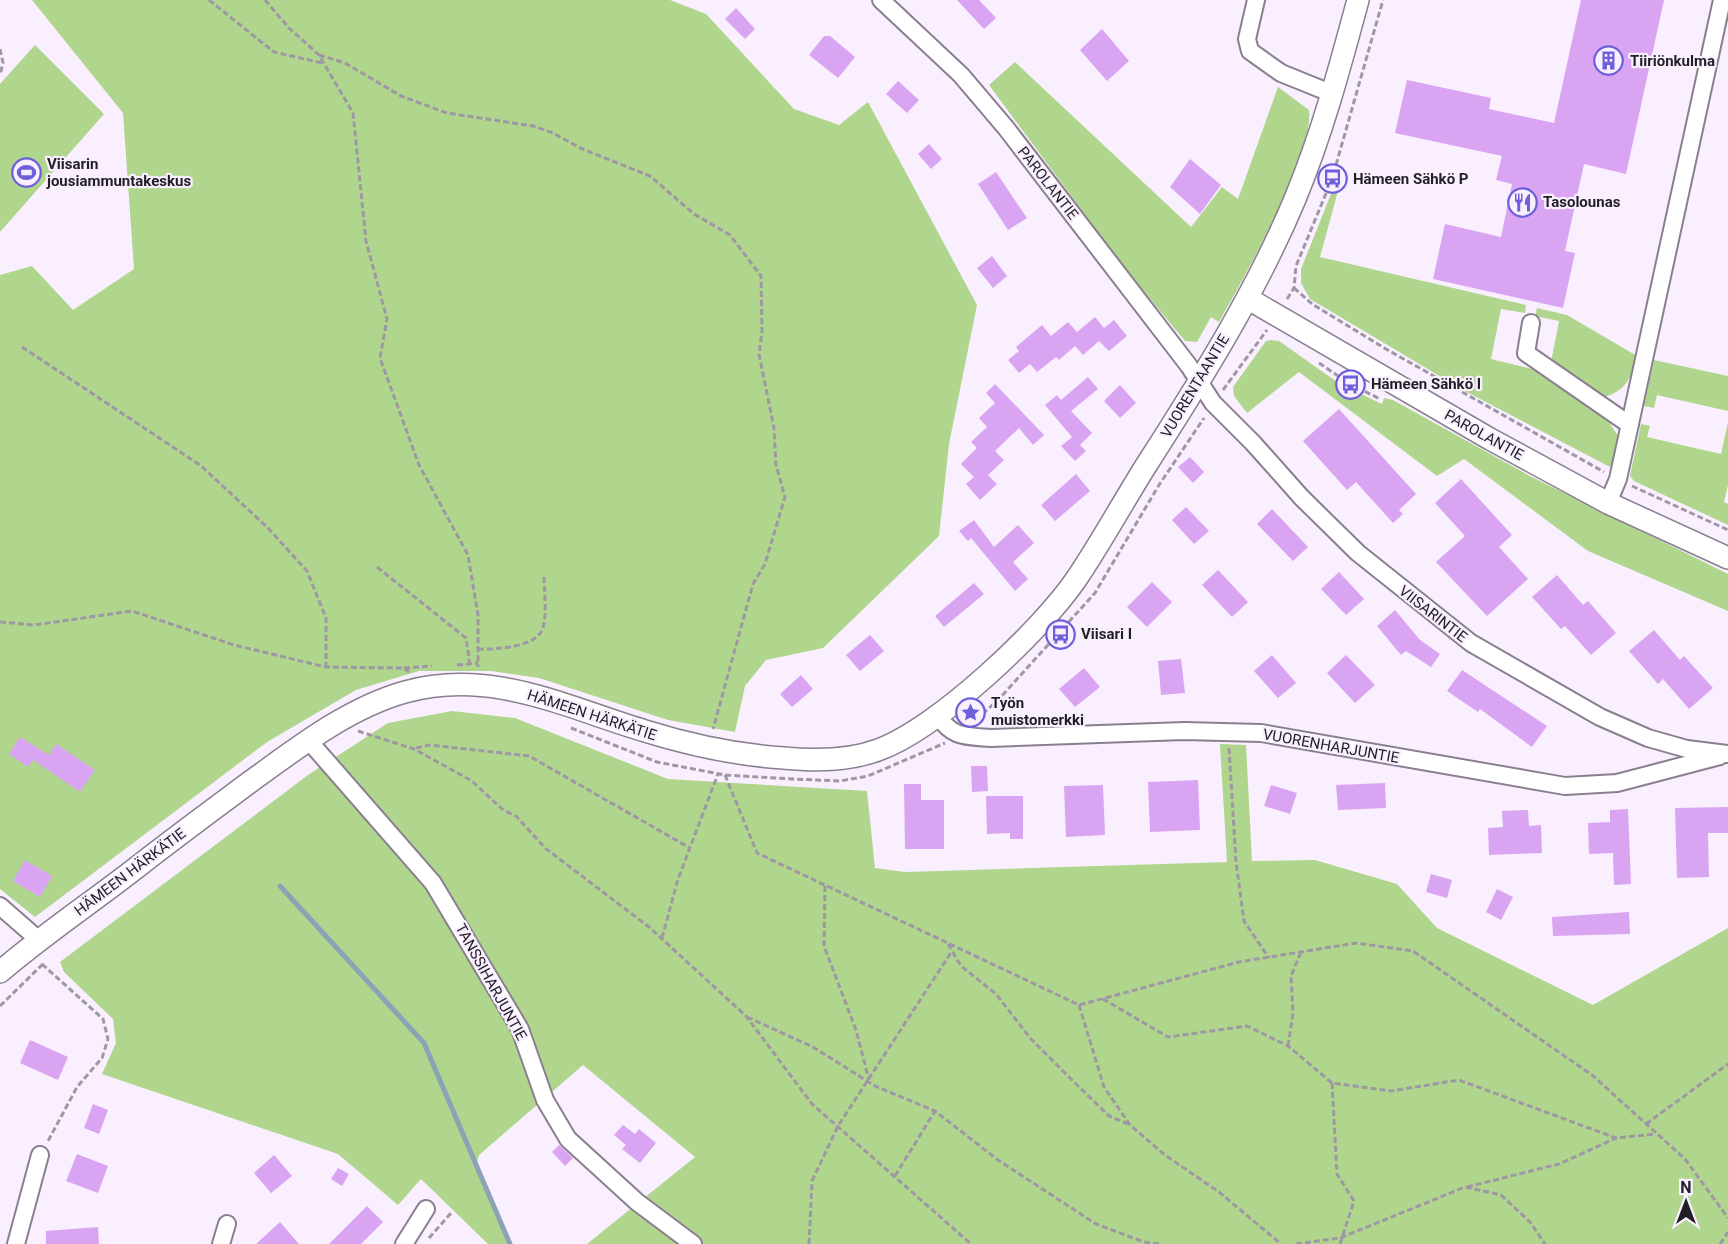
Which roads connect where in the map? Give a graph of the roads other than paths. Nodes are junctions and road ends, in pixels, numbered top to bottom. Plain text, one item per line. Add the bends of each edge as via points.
1 (881, 0) edge
2 (1256, 0) edge
3 (1358, 0) edge
4 (1722, 0) edge
5 (1333, 94) junction
6 (1246, 298) junction
7 (1532, 323) dead end
8 (1198, 381) junction
9 (1630, 425) junction
10 (1608, 503) junction
11 (1728, 558) edge
12 (937, 715) junction
13 (309, 741) junction
14 (1728, 754) edge
15 (0, 906) edge
16 (40, 941) junction
17 (0, 972) edge
18 (40, 1155) road end
19 (426, 1209) dead end
20 (227, 1224) dead end
21 (16, 1244) edge
22 (221, 1244) edge
23 (404, 1244) edge
24 (693, 1244) edge

1 - 8 street, PAROLANTIE via 961,75 1006,128
2 - 5 street via 1247,39 1250,51 1281,73
3 - 5 main road, VUORENTAANTIE
4 - 9 street
5 - 6 main road, VUORENTAANTIE via 1294,203
6 - 8 main road, VUORENTAANTIE
6 - 10 main road, PAROLANTIE via 1490,440
7 - 9 street via 1526,353
8 - 12 main road, VUORENTAANTIE via 1076,580 1024,639
8 - 14 street, VIISARINTIE via 1213,404 1350,545 1470,643 1600,717 1648,738
9 - 10 street via 1618,479
10 - 11 main road, PAROLANTIE
12 - 13 main road, HÄMEEN HÄRKÄTIE via 900,741 858,757 784,758 724,751 639,730 547,697 475,685 425,688 377,702
12 - 14 street, VUORENHARJUNTIE via 946,728 959,735 991,738 1081,733 1272,735 1565,786 1617,783
13 - 16 main road, HÄMEEN HÄRKÄTIE
13 - 24 street, TANSSIHARJUNTIE via 433,883 520,1029 545,1100 568,1139 637,1202
15 - 16 street
16 - 17 main road, HÄMEEN HÄRKÄTIE
18 - 21 street
19 - 23 street
20 - 22 street

